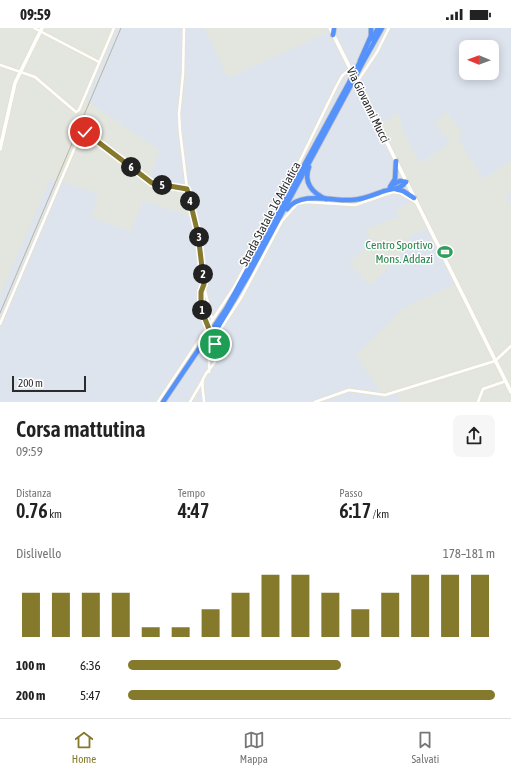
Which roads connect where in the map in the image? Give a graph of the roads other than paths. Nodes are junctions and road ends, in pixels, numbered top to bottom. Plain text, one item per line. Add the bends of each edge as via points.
1 (34, 28) edge
2 (114, 28) edge
3 (184, 28) edge
4 (330, 28) edge
5 (334, 28) edge
6 (371, 28) edge
7 (378, 28) edge
8 (382, 28) edge
9 (389, 28) edge
10 (41, 30) edge
11 (333, 35) junction
12 (362, 61) junction
13 (99, 62) junction
14 (0, 65) edge
15 (350, 69) junction
16 (19, 72) junction
17 (353, 82) junction
18 (325, 133) junction
19 (0, 149) edge
20 (396, 162) junction
21 (406, 182) junction
22 (392, 188) junction
23 (187, 189) junction
24 (329, 200) junction
25 (416, 201) junction
26 (276, 224) junction
27 (204, 284) junction
28 (214, 320) junction
29 (0, 324) edge
30 (511, 346) edge
31 (495, 361) junction
32 (209, 372) junction
33 (203, 380) junction
34 (506, 381) junction
35 (511, 392) edge
36 (158, 402) edge
37 (164, 402) edge
38 (190, 402) edge
39 (204, 402) edge
40 (315, 402) edge
41 (478, 402) edge

1 - 10 street
2 - 13 street
3 - 23 street via 179,114
4 - 11 main road, Via Giovanni Mucci
5 - 11 highway
6 - 12 highway via 371,36
7 - 12 highway, Strada Statale 16 Adriatica
8 - 12 highway, Strada Statale 16 Adriatica
9 - 17 street via 377,52
10 - 13 street
10 - 16 main road
11 - 15 main road, Via Giovanni Mucci
12 - 17 highway, Strada Statale 16 Adriatica, bridge
13 - 16 street via 76,112 45,84 35,77
14 - 16 street
15 - 17 main road, Via Giovanni Mucci
15 - 28 street via 342,76 336,87 282,198
16 - 19 main road
17 - 18 highway, Strada Statale 16 Adriatica
17 - 20 main road, Via Giovanni Mucci
17 - 37 highway, Strada Statale 16 Adriatica via 229,303
18 - 24 highway via 307,177 314,192
18 - 26 highway, Strada Statale 16 Adriatica
20 - 21 main road, Via Giovanni Mucci
20 - 22 highway
21 - 22 highway via 400,181
21 - 25 main road, Via Giovanni Mucci
22 - 24 highway via 363,199
22 - 25 highway via 403,191
23 - 27 street via 198,234
23 - 29 street via 152,183 85,132 81,133
24 - 26 highway via 304,199 294,202
25 - 31 main road, Via Giovanni Mucci
25 - 32 street via 393,192 355,204 297,204 282,221 241,298 210,345
26 - 37 highway, Strada Statale 16 Adriatica via 230,309
27 - 28 street
27 - 32 street, bridge via 201,303 217,356
28 - 36 street
30 - 31 street
31 - 34 main road, Via Giovanni Mucci
31 - 40 street via 385,395 349,390
32 - 33 street
33 - 38 street
33 - 39 street
34 - 35 main road, Via Giovanni Mucci
34 - 41 street via 483,389

